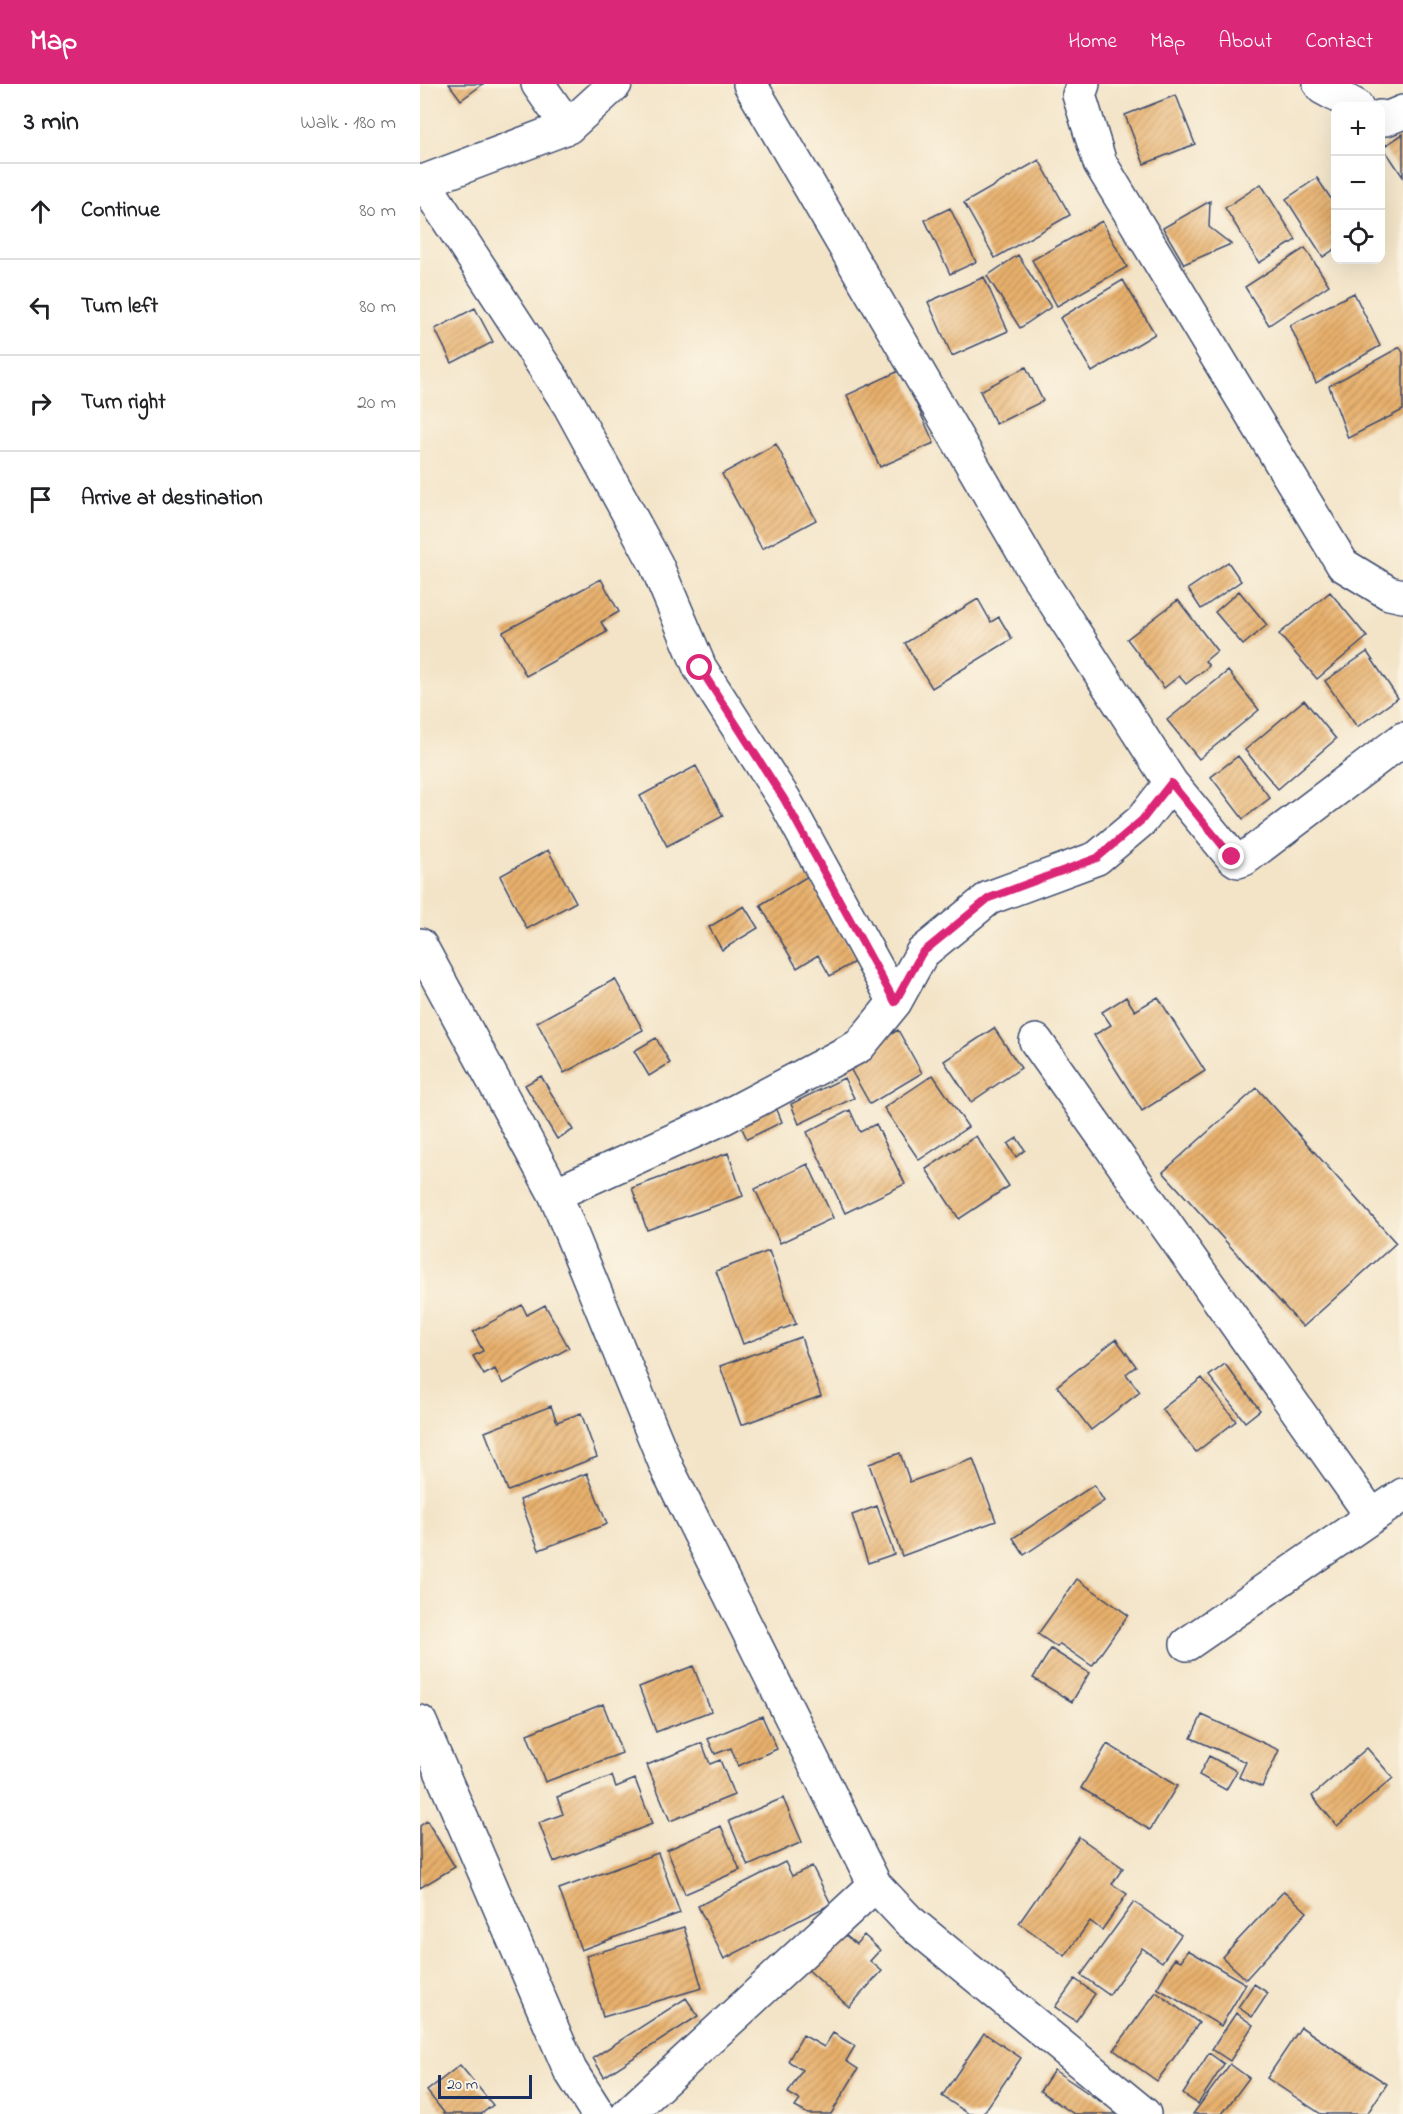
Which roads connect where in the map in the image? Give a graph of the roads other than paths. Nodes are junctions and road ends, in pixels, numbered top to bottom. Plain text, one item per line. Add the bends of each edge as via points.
1 (538, 84) edge
2 (615, 84) edge
3 (750, 84) edge
4 (1083, 84) edge
5 (1320, 84) edge
6 (1349, 102) edge
7 (1403, 112) edge
8 (1385, 119) edge
9 (568, 127) junction
10 (421, 182) edge
11 (1403, 596) edge
12 (1403, 739) edge
13 (1171, 783) junction
14 (420, 945) edge
15 (895, 1002) junction
16 (1036, 1041) dead end
17 (555, 1194) junction
18 (1403, 1495) edge
19 (1372, 1516) junction
20 (1187, 1644) dead end
21 (420, 1722) edge
22 (875, 1885) junction
23 (598, 2114) edge
24 (628, 2114) edge
25 (1144, 2114) edge

1 - 9 street
2 - 9 street
3 - 13 street via 1029,561
4 - 11 street via 1079,95 1100,163 1343,565 1389,593
5 - 6 street
7 - 8 street
9 - 10 street
10 - 15 street via 570,406 656,564 700,668 784,799
12 - 13 street via 1238,861
13 - 15 street via 1142,820 1097,858 989,898 922,953
14 - 17 street
15 - 17 street via 859,1046 723,1118
16 - 19 street
17 - 22 street via 668,1470
18 - 19 street
19 - 20 street
21 - 23 street via 570,2070
22 - 24 street
22 - 25 street via 909,1921

